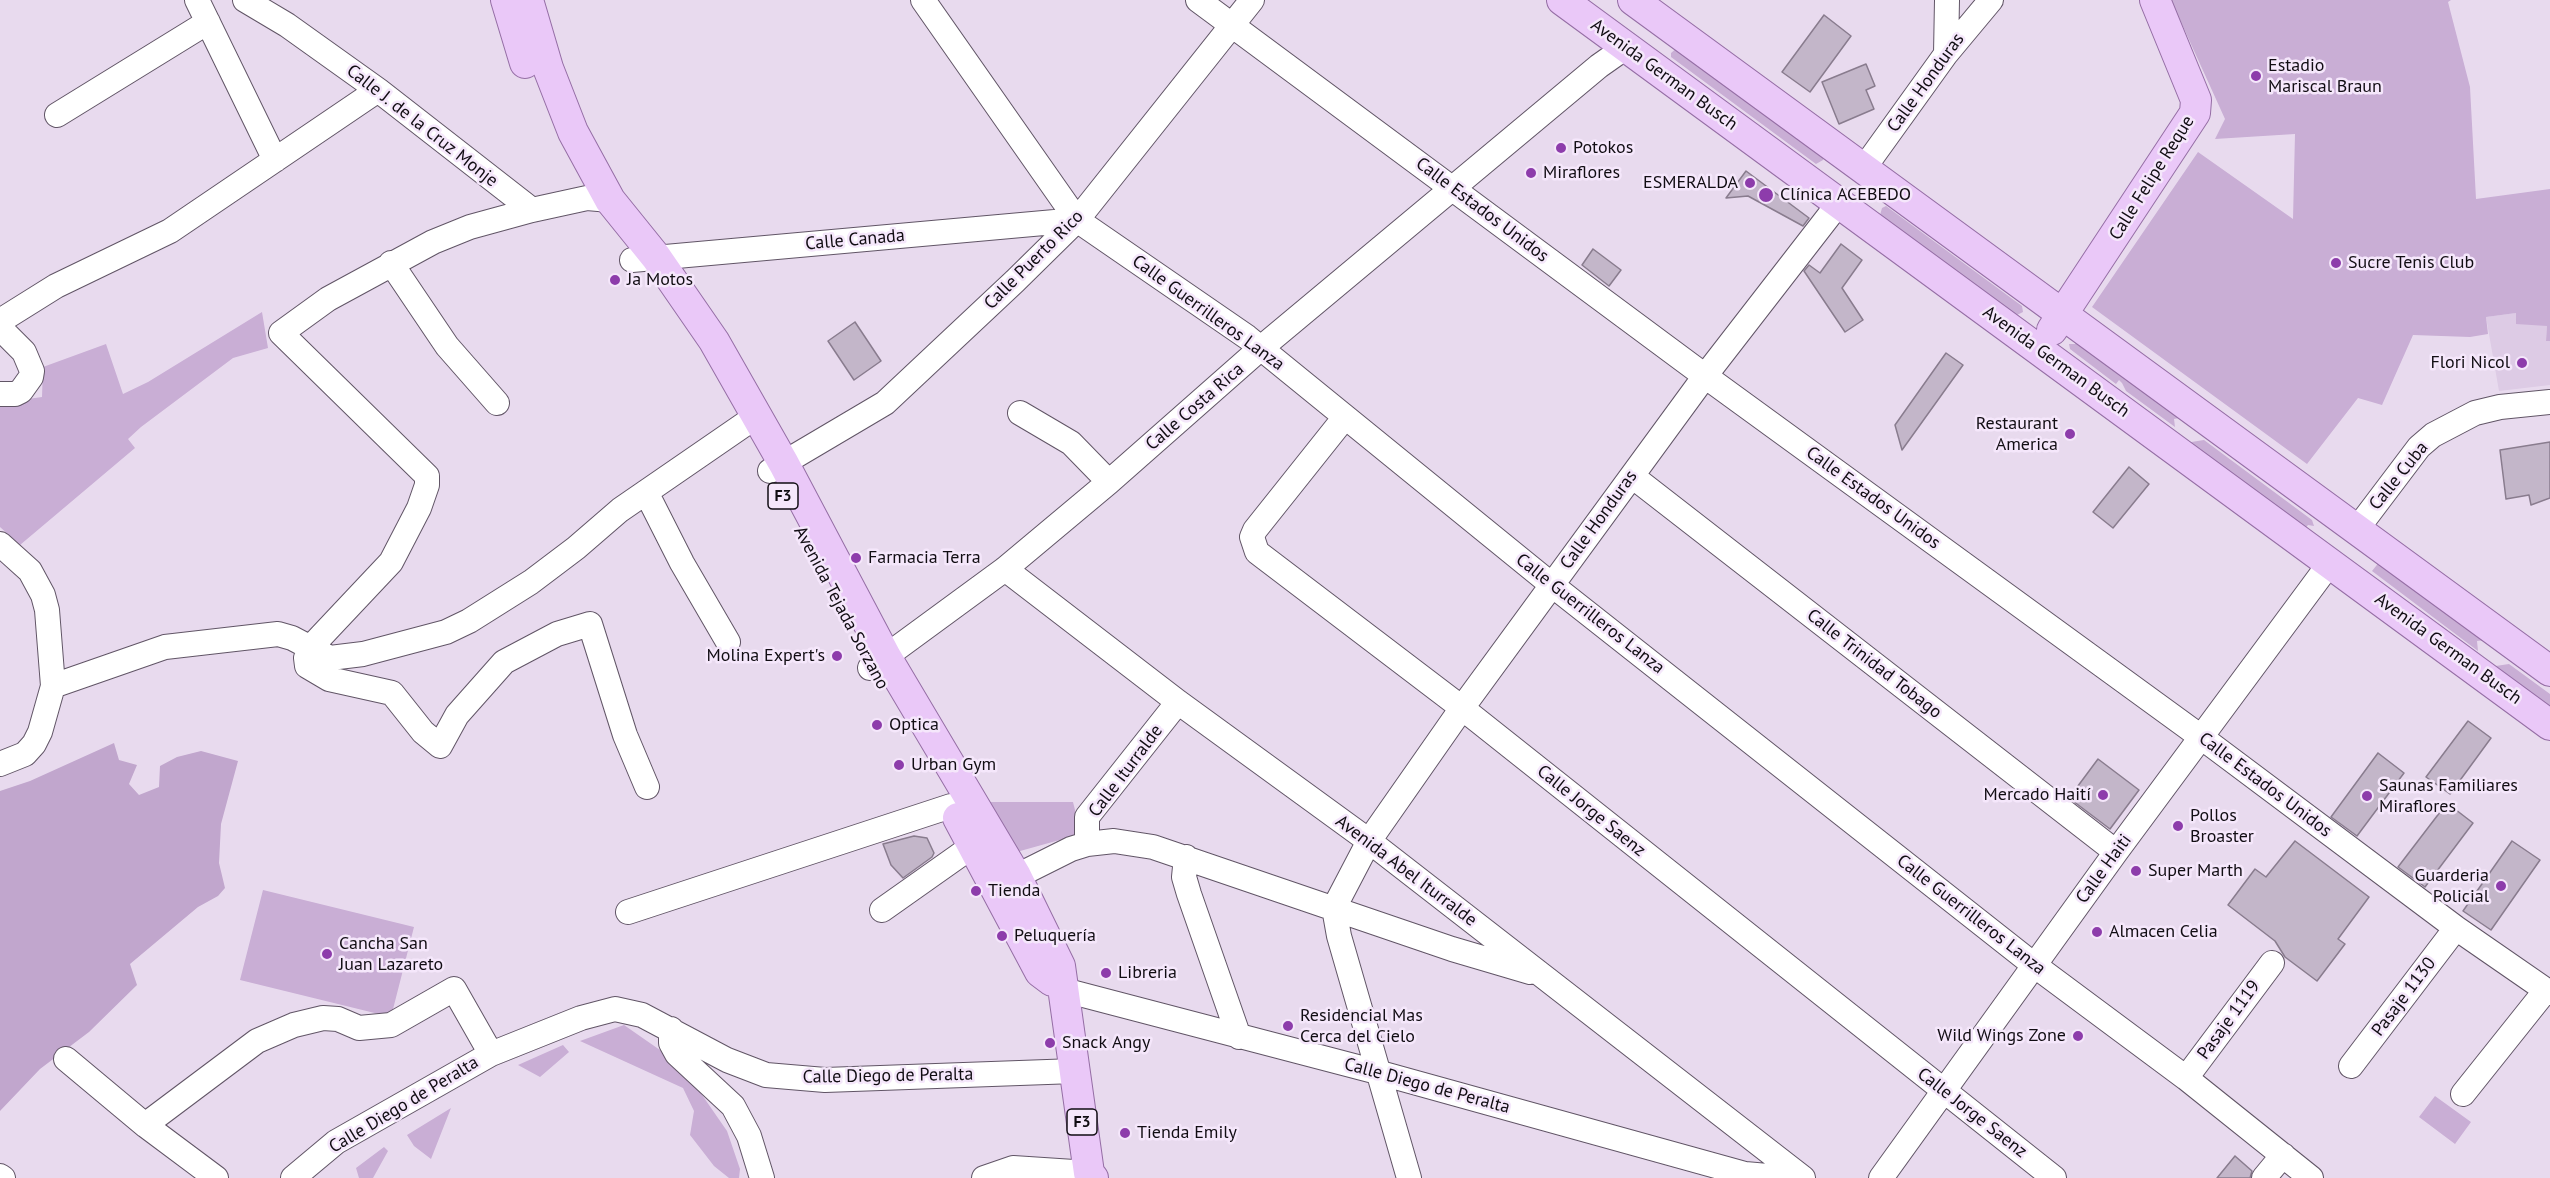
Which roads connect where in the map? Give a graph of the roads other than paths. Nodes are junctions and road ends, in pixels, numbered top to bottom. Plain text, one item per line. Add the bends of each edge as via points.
1 (197, 0) edge
2 (245, 0) edge
3 (506, 0) edge
4 (528, 0) edge
5 (923, 0) edge
6 (1198, 0) edge
7 (1252, 0) edge
8 (1562, 0) edge
9 (1947, 0) edge
10 (1991, 0) edge
11 (2155, 0) edge
12 (1648, 4) edge
13 (208, 22) junction
14 (1233, 25) junction
15 (1626, 47) junction
16 (1946, 54) junction
17 (378, 90) junction
18 (57, 115) dead end
19 (275, 160) junction
20 (1864, 168) junction
21 (1452, 188) junction
22 (598, 199) junction
23 (1839, 203) junction
24 (532, 210) junction
25 (1077, 220) junction
26 (644, 258) junction
27 (391, 263) junction
28 (2064, 314) junction
29 (0, 321) edge
30 (0, 328) edge
31 (1262, 348) junction
32 (2039, 349) junction
33 (1705, 376) junction
34 (0, 394) edge
35 (2550, 402) edge
36 (497, 404) dead end
37 (1020, 413) dead end
38 (1345, 417) junction
39 (750, 419) junction
40 (777, 468) junction
41 (1632, 476) junction
42 (1109, 482) junction
43 (646, 492) junction
44 (2356, 529) junction
45 (0, 544) edge
46 (2330, 563) junction
47 (1005, 569) junction
48 (1552, 585) junction
49 (728, 642) dead end
50 (310, 648) junction
51 (878, 662) junction
52 (2550, 672) edge
53 (52, 686) junction
54 (1178, 702) junction
55 (1462, 708) junction
56 (2550, 725) edge
57 (2201, 737) junction
58 (0, 764) edge
59 (647, 787) dead end
60 (951, 806) junction
61 (1370, 841) junction
62 (974, 844) junction
63 (1087, 844) junction
64 (2116, 852) junction
65 (1186, 857) junction
66 (1006, 881) junction
67 (1334, 908) junction
68 (882, 910) dead end
69 (628, 912) dead end
70 (2456, 928) junction
71 (2272, 963) dead end
72 (2034, 965) junction
73 (1542, 976) junction
74 (1064, 990) junction
75 (2548, 992) edge
76 (671, 1029) junction
77 (1239, 1037) junction
78 (491, 1054) junction
79 (66, 1059) dead end
80 (2351, 1066) dead end
81 (1075, 1071) junction
82 (1377, 1072) junction
83 (2186, 1078) junction
84 (1944, 1091) junction
85 (2463, 1094) dead end
86 (145, 1125) junction
87 (2283, 1155) junction
88 (1091, 1176) edge
89 (216, 1178) edge
90 (293, 1178) edge
91 (762, 1178) edge
92 (984, 1178) edge
93 (1409, 1178) edge
94 (1790, 1178) edge
95 (1803, 1178) edge
96 (1881, 1178) edge
97 (2054, 1178) edge
98 (2264, 1178) edge
99 (2311, 1178) edge

1 - 13 street
2 - 17 street, Calle J. de la Cruz Monje
3 - 22 main road, Avenida Tejada Sorzano / F3 via 530,81 547,122
4 - 22 main road, Avenida Tejada Sorzano / F3 via 548,68
5 - 25 street, Calle Guerrilleros Lanza
6 - 14 street, Calle Estados Unidos
7 - 14 street, Calle Puerto Rico
8 - 15 main road, Avenida German Busch
9 - 16 street
10 - 16 street, Calle Honduras
11 - 28 main road, Calle Felipe Reque via 2196,100 2195,113
12 - 15 main road
12 - 20 main road
13 - 18 street
13 - 19 street
14 - 21 street, Calle Estados Unidos
14 - 25 street, Calle Puerto Rico
15 - 21 street, Calle Costa Rica
15 - 23 main road, Avenida German Busch
16 - 20 street, Calle Honduras
17 - 19 street
17 - 24 street, Calle J. de la Cruz Monje
19 - 29 street via 170,231 56,286
20 - 23 main road
20 - 28 main road
21 - 31 street, Calle Costa Rica
21 - 33 street, Calle Estados Unidos
22 - 24 street
22 - 26 main road, Avenida Tejada Sorzano / F3
23 - 32 main road, Avenida German Busch
23 - 33 street, Calle Honduras
24 - 27 street via 470,227
25 - 26 street, Calle Canada
25 - 31 street, Calle Guerrilleros Lanza
25 - 40 street, Calle Puerto Rico via 885,404
26 - 39 main road, Avenida Tejada Sorzano / F3 via 698,352
27 - 36 street via 447,346
27 - 50 street via 328,299 281,333 427,476 419,508 392,562
28 - 32 main road, Calle Felipe Reque
28 - 44 main road
30 - 34 street via 24,352 32,370 21,391
31 - 38 street, Calle Guerrilleros Lanza
31 - 42 street, Calle Costa Rica
32 - 46 main road, Avenida German Busch
33 - 41 street, Calle Honduras
33 - 57 street, Calle Estados Unidos
35 - 44 street, Calle Cuba via 2475,413 2433,435 2419,447
37 - 42 street via 1071,443
38 - 48 street, Calle Guerrilleros Lanza
38 - 55 street, Calle Jorge Saenz via 1255,530 1254,545 1264,559
39 - 40 main road, Avenida Tejada Sorzano / F3
39 - 43 street
40 - 51 main road, Avenida Tejada Sorzano / F3 via 832,600
41 - 48 street, Calle Honduras
41 - 64 street, Calle Trinidad Tobago
42 - 47 street, Calle Costa Rica
43 - 49 street
43 - 50 street via 531,582 446,632 340,657 330,658
44 - 46 main road
44 - 52 main road
45 - 53 street via 30,571 43,595
46 - 56 main road, Avenida German Busch
46 - 57 street, Calle Haiti
47 - 51 street, Calle Costa Rica
47 - 54 street, Avenida Abel Iturralde
48 - 55 street, Calle Honduras
48 - 72 street, Calle Guerrilleros Lanza
50 - 53 street via 278,634 165,647
50 - 59 street via 307,666 316,674 392,693 423,732 440,746 457,715 504,662 557,634 590,624
51 - 60 main road, Avenida Tejada Sorzano / F3
51 - 66 main road, Avenida Tejada Sorzano / F3
53 - 58 street via 34,744 25,754
54 - 61 street, Avenida Abel Iturralde
54 - 63 street, Calle Iturralde via 1087,817
55 - 61 street, Calle Honduras
55 - 84 street, Calle Jorge Saenz
57 - 64 street, Calle Haiti
57 - 70 street, Calle Estados Unidos
60 - 62 main road, Avenida Tejada Sorzano / F3
60 - 69 street
61 - 67 street, Calle Honduras
61 - 73 street, Avenida Abel Iturralde
62 - 66 main road, Avenida Tejada Sorzano / F3
62 - 68 street
63 - 65 street via 1114,841
63 - 66 street
64 - 72 street, Calle Haiti
65 - 67 street
65 - 77 street via 1184,877 1189,894
66 - 74 main road, Avenida Tejada Sorzano / F3 via 1040,972
67 - 73 street
67 - 82 street
70 - 75 street, Calle Estados Unidos
70 - 80 street, Pasaje 1130
71 - 83 street, Pasaje 1119
72 - 83 street, Calle Guerrilleros Lanza
72 - 84 street, Calle Haiti
73 - 95 street, Avenida Abel Iturralde
74 - 77 street, Calle Diego de Peralta
74 - 81 main road, F3
75 - 85 street
76 - 78 street, Calle Diego de Peralta via 630,1010 615,1009 581,1018
76 - 81 street, Calle Diego de Peralta via 748,1069 801,1079
76 - 91 street via 671,1043 677,1054 733,1106 749,1136
77 - 82 street, Calle Diego de Peralta
78 - 86 street via 454,989 391,1025 359,1028 338,1019 323,1018 256,1041
78 - 90 street, Calle Diego de Peralta via 336,1142
79 - 86 street
81 - 88 main road, F3
82 - 93 street
82 - 94 street, Calle Diego de Peralta via 1745,1174
83 - 87 street, Calle Guerrilleros Lanza
84 - 96 street, Calle Haiti
84 - 97 street, Calle Jorge Saenz
86 - 89 street
87 - 98 street
87 - 99 street, Calle Guerrilleros Lanza
88 - 92 street via 1013,1168

